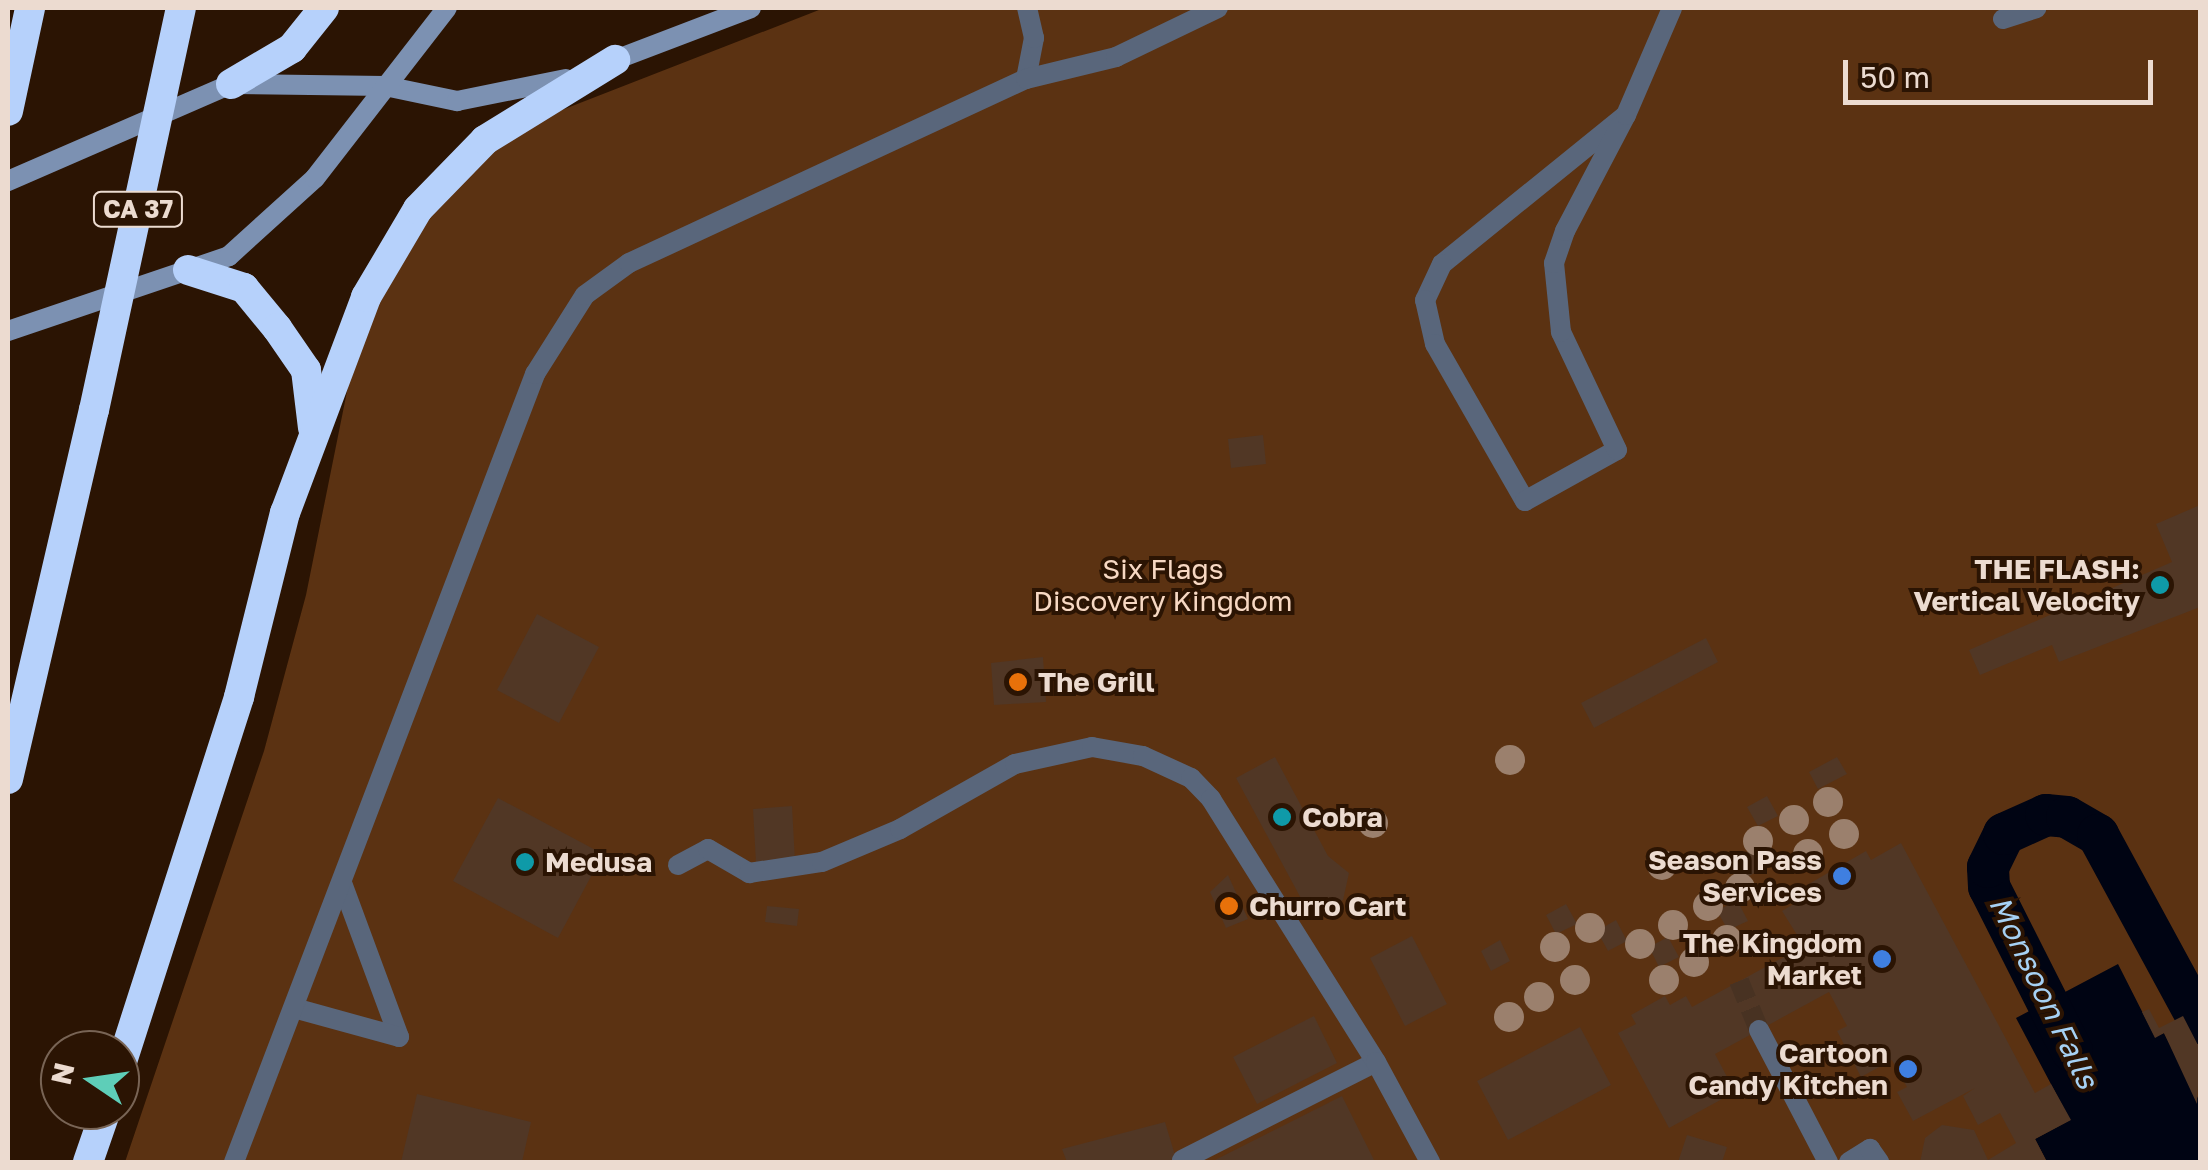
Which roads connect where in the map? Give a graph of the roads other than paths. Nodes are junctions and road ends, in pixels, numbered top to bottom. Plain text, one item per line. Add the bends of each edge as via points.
1 (30, 8) edge
2 (181, 8) edge
3 (324, 8) edge
4 (447, 8) edge
5 (751, 8) edge
6 (1027, 8) edge
7 (1218, 8) edge
8 (1672, 8) edge
9 (2036, 8) edge
10 (2003, 19) dead end
11 (615, 60) junction
12 (1026, 80) junction
13 (231, 84) junction
14 (385, 86) junction
15 (8, 111) edge
16 (1626, 115) junction
17 (8, 180) edge
18 (188, 270) junction
19 (8, 331) edge
20 (314, 431) junction
21 (8, 779) edge
22 (678, 866) dead end
23 (342, 883) junction
24 (294, 1008) junction
25 (132, 1030) edge
26 (1759, 1030) tunnel mouth
27 (1376, 1062) junction
28 (99, 1130) edge
29 (1182, 1160) dead end
30 (88, 1162) edge
31 (234, 1162) edge
32 (1430, 1162) edge
33 (1828, 1162) edge
34 (1849, 1162) edge
35 (1879, 1162) edge

1 - 15 highway
2 - 21 highway, CA 37, bridge
3 - 13 highway via 292,48
4 - 14 main road
5 - 11 main road
6 - 12 street via 1034,38
7 - 12 street via 1116,58
8 - 16 street
9 - 10 street
11 - 14 main road via 542,88 458,101
11 - 20 highway via 485,140 418,209 366,297
12 - 23 street via 628,263 585,295 535,374
13 - 14 main road
13 - 17 main road
14 - 18 main road via 315,178 230,256
16 - 16 street via 1442,264 1425,300 1437,348 1525,501 1617,450 1573,364 1553,300 1554,263 1566,232
18 - 19 main road
18 - 20 highway via 244,288 277,328 306,370
20 - 25 highway via 284,514 217,772
22 - 27 street via 708,848 750,872 822,862 900,829 1016,764 1092,747 1143,756 1191,778 1211,800
23 - 24 street
23 - 24 street via 399,1037
24 - 31 street
26 - 33 street
27 - 29 street
27 - 32 street
28 - 30 highway
34 - 35 street via 1870,1149

